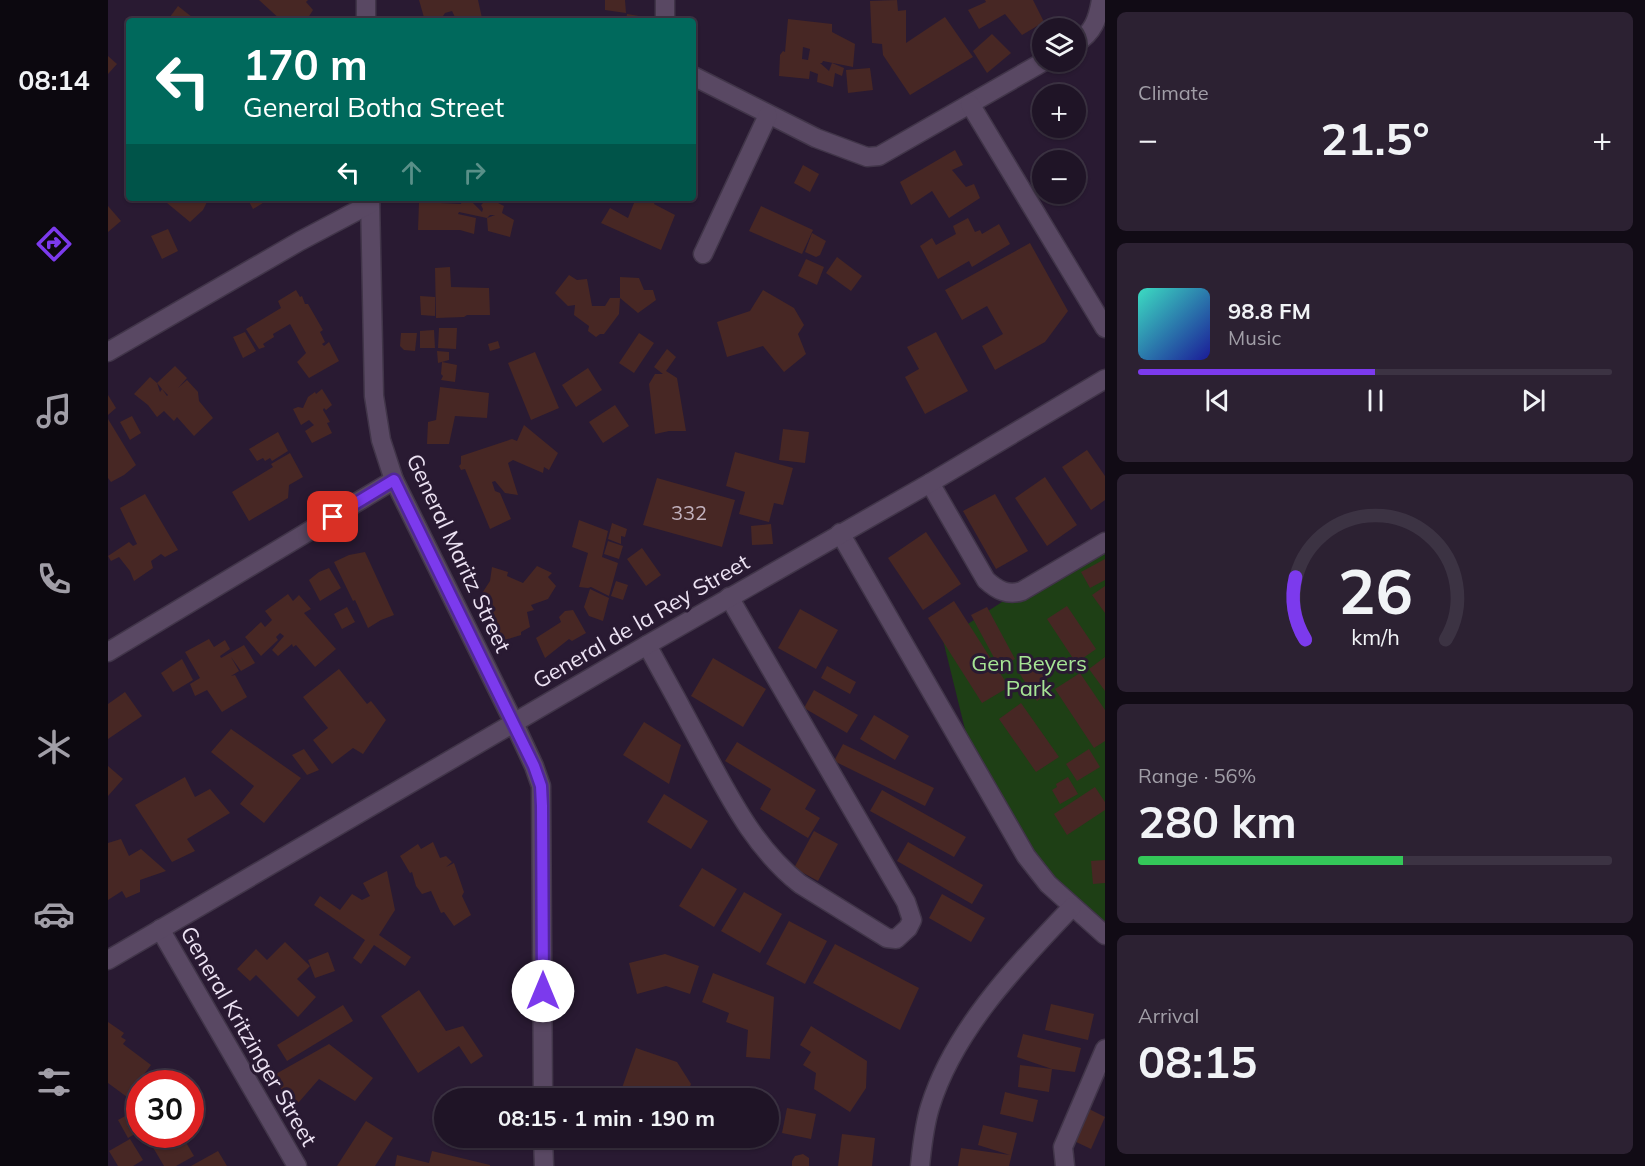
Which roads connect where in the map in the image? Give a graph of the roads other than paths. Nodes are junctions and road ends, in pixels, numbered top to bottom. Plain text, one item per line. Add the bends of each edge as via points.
1 (366, 0) edge
2 (665, 0) edge
3 (1101, 0) edge
4 (366, 18) edge
5 (665, 18) edge
6 (1086, 36) edge
7 (1032, 68) edge
8 (696, 78) edge
9 (970, 104) junction
10 (768, 115) junction
11 (370, 201) edge
12 (703, 254) dead end
13 (1105, 328) edge
14 (108, 352) edge
15 (1105, 379) edge
16 (394, 480) junction
17 (930, 483) junction
18 (840, 533) junction
19 (1105, 542) edge
20 (729, 597) junction
21 (647, 645) junction
22 (108, 652) edge
23 (514, 723) junction
24 (1072, 906) junction
25 (160, 929) junction
26 (1105, 934) edge
27 (108, 960) edge
28 (1105, 1049) edge
29 (1097, 1084) edge
30 (543, 1088) edge
31 (543, 1148) edge
32 (297, 1166) edge
33 (543, 1166) edge
34 (920, 1166) edge
35 (1065, 1166) edge

1 - 4 street
2 - 5 street
3 - 6 street via 1094,27
7 - 9 street
8 - 10 street
9 - 10 street via 879,156 867,157
9 - 13 street
10 - 12 street
11 - 14 street
11 - 16 street, General Maritz Street via 374,396 381,440
15 - 17 street, General de la Rey Street
16 - 22 street
16 - 23 street, General Maritz Street
17 - 18 street, General de la Rey Street
17 - 19 street via 986,580 1007,593 1022,591
18 - 20 street, General de la Rey Street
18 - 24 street via 1026,856
20 - 21 street, General de la Rey Street
20 - 21 street via 909,909 911,922 896,939 887,938 800,884 762,846 741,818
21 - 23 street, General de la Rey Street
23 - 25 street, General de la Rey Street
23 - 30 street, General Maritz Street via 541,786
24 - 26 street
24 - 34 street via 1023,959 950,1059 929,1109
25 - 27 street, General de la Rey Street
25 - 32 street, General Kritzinger Street
28 - 29 street
29 - 35 street via 1063,1147
31 - 33 street

